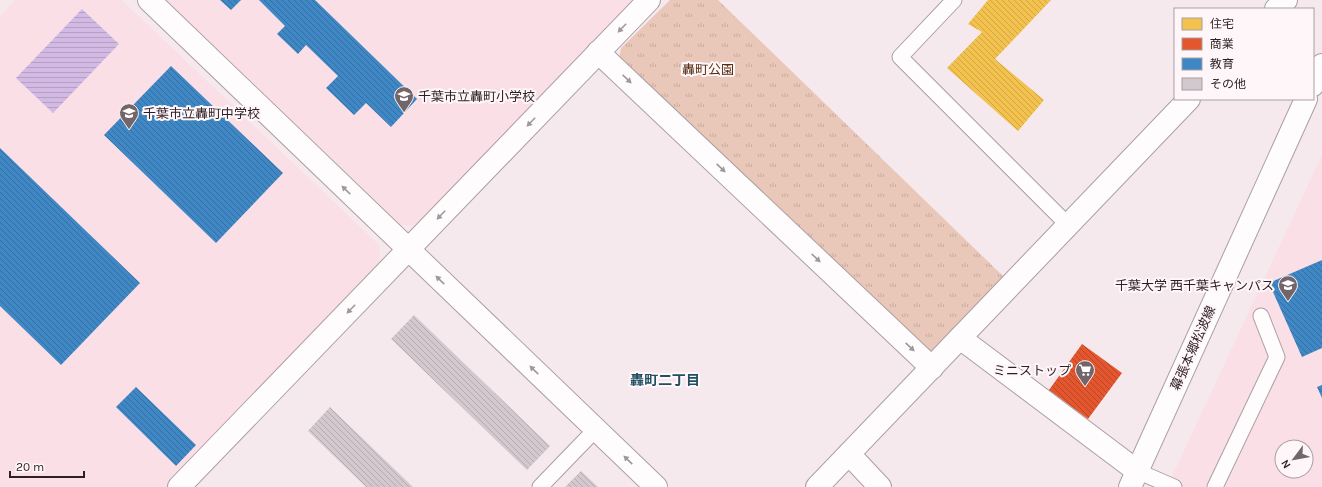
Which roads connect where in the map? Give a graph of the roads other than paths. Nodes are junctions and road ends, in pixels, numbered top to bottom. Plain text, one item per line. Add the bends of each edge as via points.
1 (149, 0) edge
2 (649, 0) edge
3 (954, 0) edge
4 (1286, 0) edge
5 (1277, 8) edge
6 (598, 52) junction
7 (1322, 65) edge
8 (1314, 83) edge
9 (1188, 100) edge
10 (1306, 100) edge
11 (1068, 226) junction
12 (408, 250) junction
13 (1261, 316) dead end
14 (960, 338) junction
15 (932, 368) junction
16 (596, 429) junction
17 (850, 454) junction
18 (1134, 479) edge
19 (179, 487) edge
20 (540, 487) edge
21 (656, 487) edge
22 (818, 487) edge
23 (880, 487) edge
24 (1174, 487) edge
25 (1215, 487) edge

12 -> 1 street
2 -> 6 street
3 - 11 lane via 900,57
4 - 5 street
6 -> 12 street
6 -> 15 street
7 - 8 street
9 - 11 street
10 - 18 street, 幕張本郷松波線
11 - 14 street
16 -> 12 street
12 -> 19 street
13 - 25 lane via 1277,357
14 - 15 street
14 - 18 street
15 - 17 street
16 - 20 lane
21 -> 16 street
17 - 22 street
17 - 23 street
18 - 24 lane

